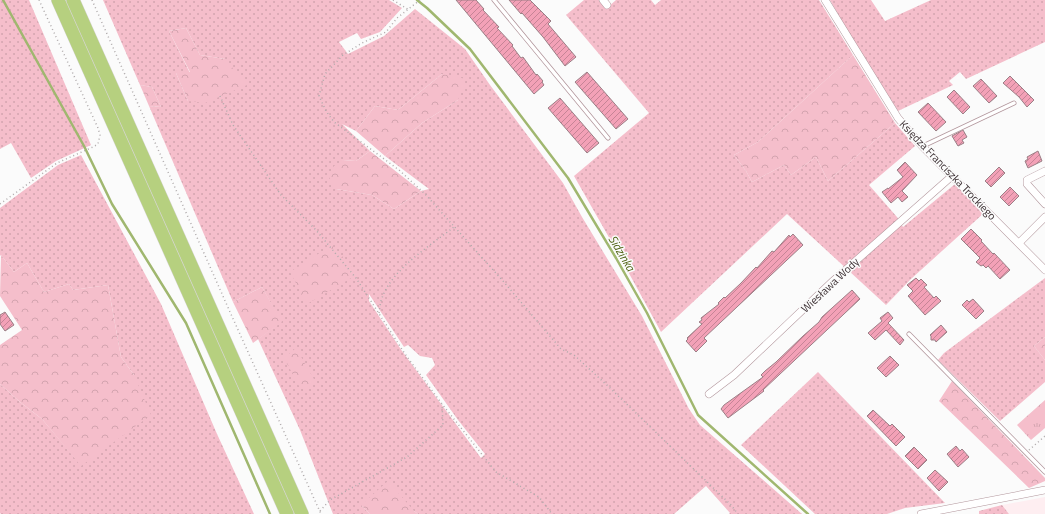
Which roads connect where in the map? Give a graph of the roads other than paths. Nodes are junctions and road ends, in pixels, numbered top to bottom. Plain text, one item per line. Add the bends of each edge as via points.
1 (58, 0) edge
2 (73, 0) edge
3 (494, 0) edge
4 (825, 0) edge
5 (1014, 103) dead end
6 (608, 138) dead end
7 (922, 146) junction
8 (1045, 171) edge
9 (952, 176) junction
10 (1045, 204) edge
11 (1045, 218) edge
12 (1019, 243) junction
13 (1045, 270) edge
14 (909, 334) dead end
15 (709, 394) dead end
16 (1045, 472) edge
17 (1045, 490) edge
18 (287, 514) edge
19 (302, 514) edge
20 (922, 514) edge

1 - 18 highway
2 - 19 highway
3 - 6 lane
4 - 7 street, Księdza Franciszka Trockiego via 891,108
5 - 7 lane
7 - 9 street, Księdza Franciszka Trockiego
8 - 10 street via 1027,180 1027,184
9 - 12 street, Księdza Franciszka Trockiego
9 - 15 street, Wiesława Wody via 839,276 734,375
11 - 12 street
12 - 13 street, Księdza Franciszka Trockiego
14 - 16 lane
17 - 20 street

